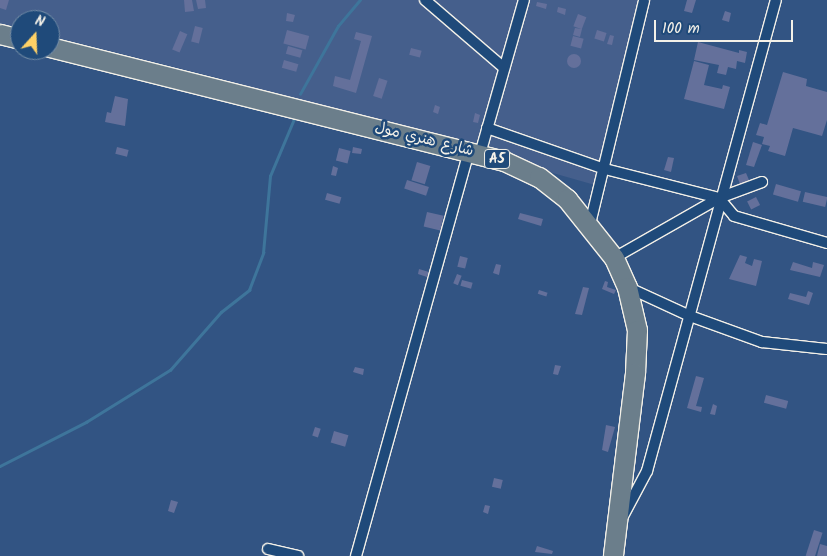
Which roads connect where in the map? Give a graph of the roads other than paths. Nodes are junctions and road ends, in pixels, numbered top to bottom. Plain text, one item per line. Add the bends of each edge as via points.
1 (425, 0) edge
2 (524, 0) edge
3 (644, 0) edge
4 (776, 0) edge
5 (60, 50) edge
6 (504, 68) junction
7 (487, 128) junction
8 (474, 153) junction
9 (605, 169) junction
10 (762, 182) dead end
11 (719, 198) junction
12 (590, 224) junction
13 (827, 243) edge
14 (614, 258) junction
15 (627, 287) junction
16 (690, 316) junction
17 (827, 349) edge
18 (617, 528) junction
19 (268, 549) dead end
20 (298, 556) edge
21 (356, 556) edge
22 (613, 556) edge

1 - 6 street
2 - 6 street
3 - 9 street
4 - 11 street
5 - 8 highway, شارع هنري مول / A5
6 - 7 street
7 - 8 street
7 - 9 street
8 - 12 highway, شارع هنري مول / A5 via 504,161 539,177 568,199
8 - 21 street
9 - 11 street
9 - 12 street
10 - 11 street
11 - 13 street via 734,216
11 - 14 street
11 - 16 street
12 - 14 highway, شارع هنري مول / A5
14 - 15 highway, شارع هنري مول / A5
15 - 16 street
15 - 18 highway, شارع هنري مول / A5 via 635,315 637,350
16 - 17 street via 762,342
16 - 18 street via 647,471
18 - 22 highway, شارع هنري مول / A5
19 - 20 street

